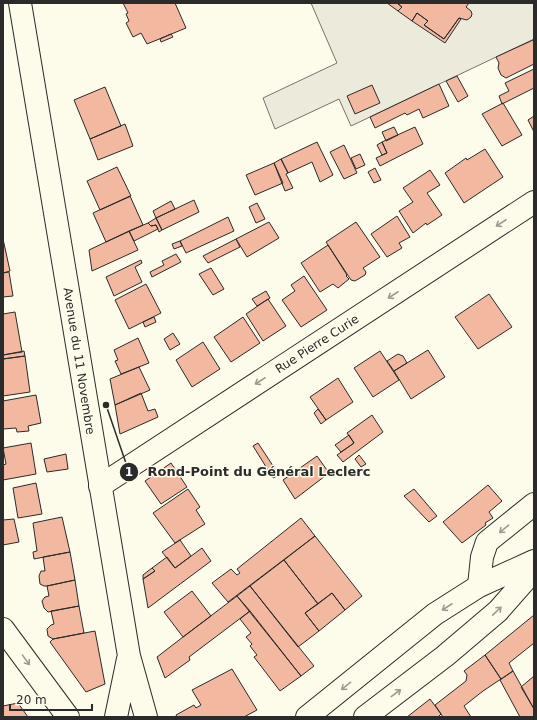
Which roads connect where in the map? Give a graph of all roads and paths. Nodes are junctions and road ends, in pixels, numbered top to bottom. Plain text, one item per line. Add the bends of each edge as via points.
1 (20, 3) edge
2 (534, 202) edge
3 (100, 486) junction
4 (534, 504) edge
5 (534, 561) edge
6 (534, 570) edge
7 (479, 586) junction
8 (3, 629) edge
9 (129, 656) junction
10 (68, 717) edge
11 (116, 717) edge
12 (146, 717) edge
13 (307, 717) edge
14 (365, 717) edge

1 - 3 street, Avenue du 11 Novembre
2 -> 3 street, Rue Pierre Curie
3 - 9 street, Avenue du 11 Novembre
4 -> 7 street via 487,542 482,557
5 - 7 street
14 -> 6 street via 445,656 498,611
7 -> 13 street via 435,614
8 -> 10 street
9 - 11 street
9 - 12 street, Avenue du 11 Novembre

